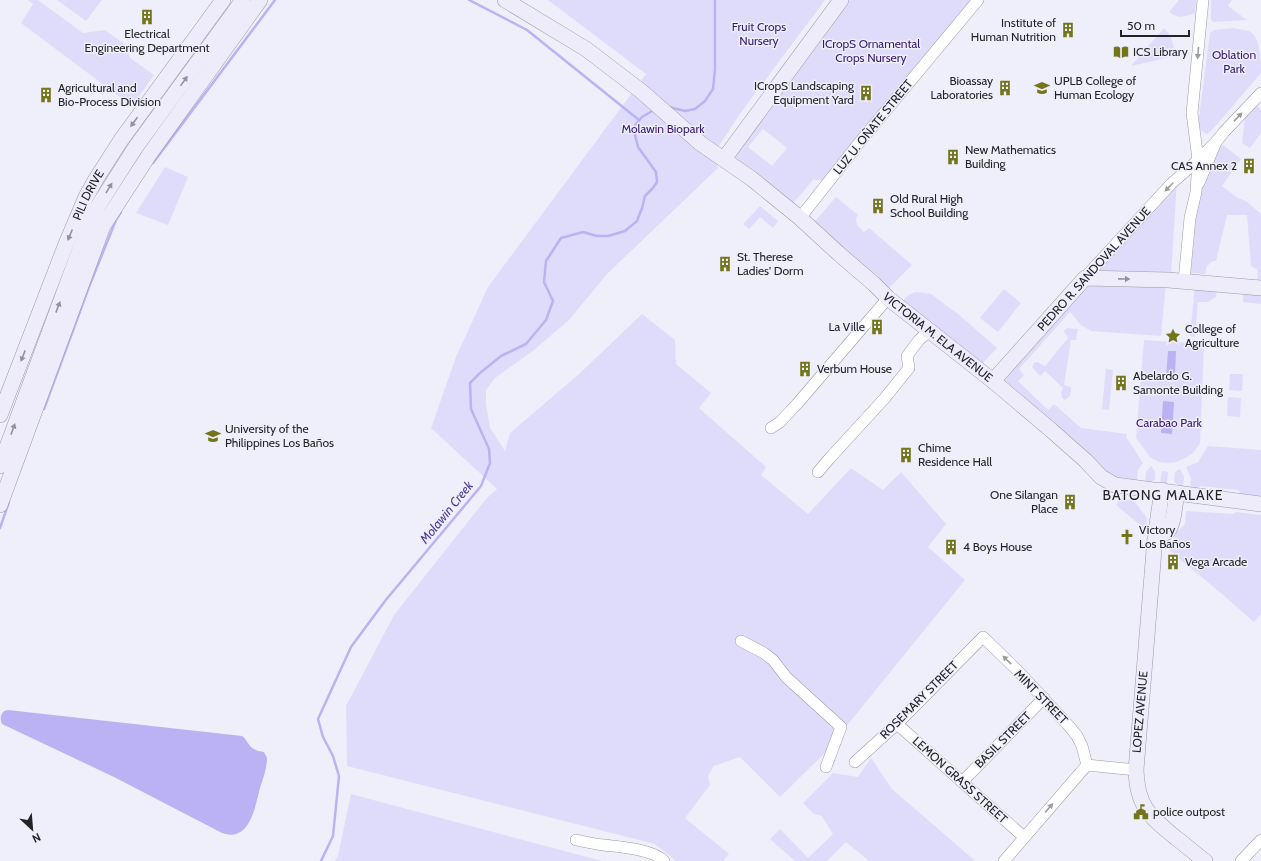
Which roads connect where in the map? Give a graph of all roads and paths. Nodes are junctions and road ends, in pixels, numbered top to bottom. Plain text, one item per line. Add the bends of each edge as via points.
1 (223, 0) edge
2 (243, 0) edge
3 (260, 0) edge
4 (505, 0) edge
5 (841, 0) edge
6 (978, 0) edge
7 (1203, 0) edge
8 (1261, 93) edge
9 (1216, 142) junction
10 (724, 159) junction
11 (1198, 160) junction
12 (1196, 192) junction
13 (800, 218) junction
14 (1085, 278) junction
15 (1184, 281) junction
16 (1261, 288) edge
17 (888, 298) junction
18 (929, 331) junction
19 (993, 381) junction
20 (0, 415) edge
21 (771, 428) dead end
22 (0, 466) edge
23 (818, 472) dead end
24 (1162, 490) junction
25 (1177, 493) junction
26 (1261, 504) edge
27 (0, 505) edge
28 (1156, 535) junction
29 (983, 637) joint
30 (741, 641) dead end
31 (1044, 698) junction
32 (897, 724) junction
33 (855, 762) dead end
34 (1087, 765) junction
35 (826, 767) dead end
36 (1136, 770) junction
37 (962, 782) junction
38 (1024, 837) junction
39 (576, 840) dead end
40 (1261, 840) edge
41 (664, 861) edge
42 (1004, 861) edge
43 (1205, 861) edge
44 (1241, 861) edge

1 -> 20 street, PILI DRIVE via 126,134 86,197
22 -> 2 street via 92,218 135,148
3 - 27 street via 149,155 103,226
4 - 10 street, VICTORIA M. ELA AVENUE via 586,49 641,91 700,143
5 - 10 street
6 - 13 street, LUZ U. OÑATE STREET
7 -> 11 street via 1192,113
9 -> 8 street
9 - 11 street, PEDRO R. SANDOVAL AVENUE
9 - 12 street
10 - 13 street, VICTORIA M. ELA AVENUE
11 - 12 street
11 -> 14 street, PEDRO R. SANDOVAL AVENUE via 1171,184
12 - 15 street via 1190,218
13 - 17 street, VICTORIA M. ELA AVENUE
14 -> 15 street
14 - 19 street, PEDRO R. SANDOVAL AVENUE
15 - 16 street
17 - 18 street, VICTORIA M. ELA AVENUE
17 - 21 street via 797,404
18 - 19 street, VICTORIA M. ELA AVENUE
18 - 23 street via 907,356 909,368
19 - 24 street, VICTORIA M. ELA AVENUE via 1101,477 1115,485
24 - 25 street, VICTORIA M. ELA AVENUE
24 - 28 street, LOPEZ AVENUE
25 - 26 street, VICTORIA M. ELA AVENUE
25 - 28 street via 1169,531
28 - 36 street, LOPEZ AVENUE
31 -> 29 street, MINT STREET
29 - 32 street, ROSEMARY STREET
30 - 35 street via 773,660 786,677 841,726
31 - 34 street, MINT STREET via 1077,736
31 - 37 street, BASIL STREET
32 - 33 street, ROSEMARY STREET
32 - 37 street, LEMON GRASS STREET
34 - 36 street
38 -> 34 street
36 - 43 street, LOPEZ AVENUE via 1138,793 1154,820
37 - 38 street, LEMON GRASS STREET
38 - 42 street
39 - 41 street via 633,848 660,857
40 - 44 street

